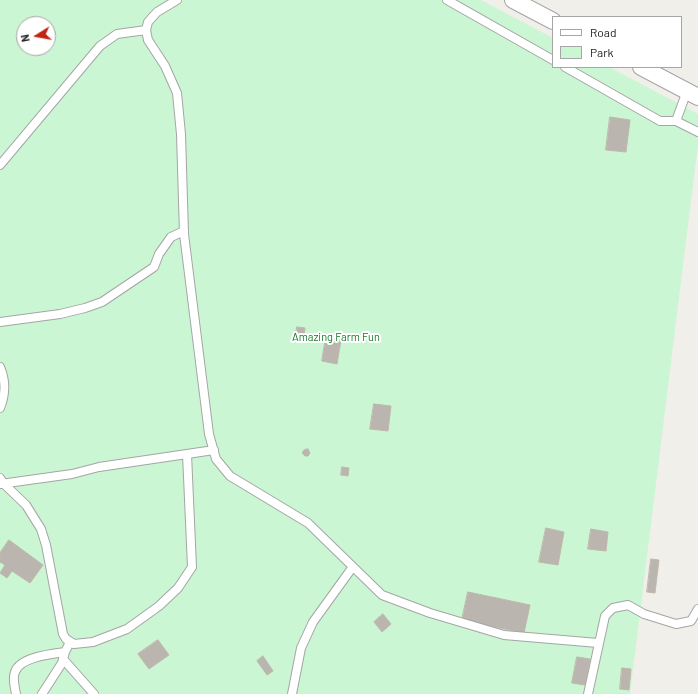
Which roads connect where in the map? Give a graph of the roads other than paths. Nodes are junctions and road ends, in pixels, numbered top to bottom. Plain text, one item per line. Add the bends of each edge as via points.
1 (177, 0) edge
2 (447, 0) edge
3 (513, 0) edge
4 (552, 20) edge
5 (146, 30) junction
6 (552, 59) edge
7 (567, 68) edge
8 (643, 68) edge
9 (693, 94) edge
10 (676, 121) junction
11 (698, 132) edge
12 (0, 165) edge
13 (184, 231) junction
14 (0, 322) edge
15 (0, 367) edge
16 (0, 408) edge
17 (214, 450) junction
18 (187, 454) junction
19 (1, 482) edge
20 (352, 568) junction
21 (698, 609) edge
22 (695, 621) edge
23 (70, 642) junction
24 (598, 643) junction
25 (64, 656) junction
26 (16, 694) edge
27 (42, 694) edge
28 (94, 694) edge
29 (292, 694) edge
30 (588, 694) edge

1 - 5 lane via 157,12 148,22
2 - 6 lane
3 - 4 street
5 - 12 lane via 117,34 100,46
5 - 13 lane via 148,40 165,66 177,93
7 - 10 lane via 660,121
8 - 9 street
9 - 10 lane
10 - 11 lane
13 - 14 lane via 170,237 154,267 102,302 60,314
13 - 17 lane via 206,412
15 - 16 lane via 5,389
17 - 18 lane
17 - 20 lane via 216,459 230,476 308,523
18 - 19 lane via 72,474
18 - 23 lane via 192,567 178,588 159,606 127,629 93,642
19 - 23 lane via 26,505 41,529 63,634
20 - 24 lane via 382,595 437,615 504,635
20 - 29 lane via 313,622 301,648
21 - 22 lane
22 - 24 lane via 676,624 644,614 628,605 613,608 605,616
23 - 25 lane
24 - 30 lane
25 - 26 lane via 46,654 23,662 15,672
25 - 27 lane
25 - 28 lane

